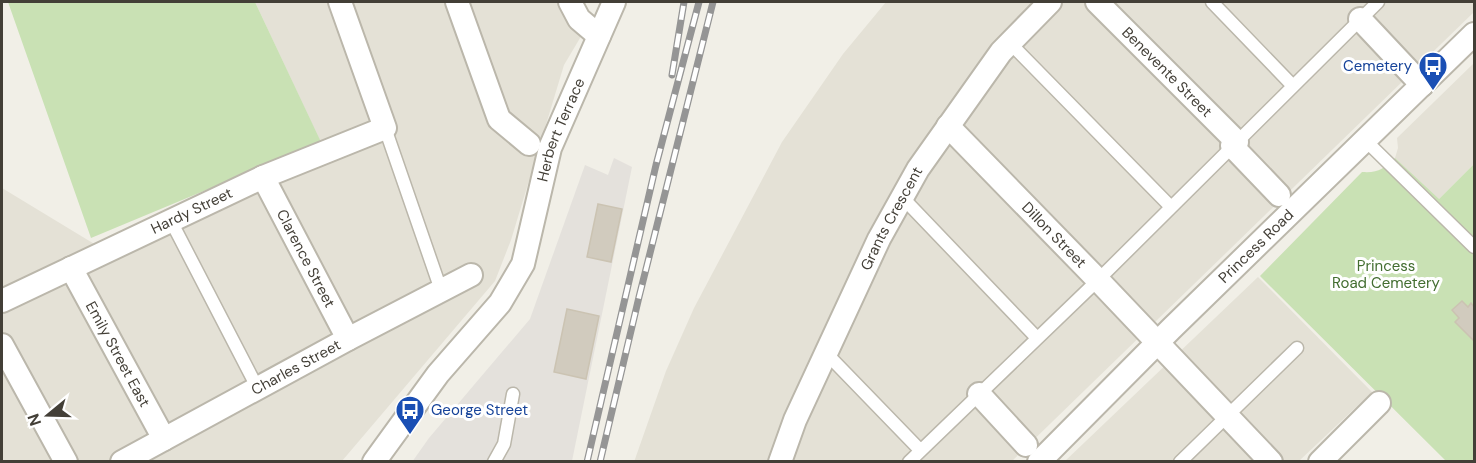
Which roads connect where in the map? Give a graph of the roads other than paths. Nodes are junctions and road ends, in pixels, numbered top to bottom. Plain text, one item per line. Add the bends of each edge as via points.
1 (340, 2) edge
2 (458, 2) edge
3 (570, 2) edge
4 (614, 2) edge
5 (1050, 2) edge
6 (1097, 2) edge
7 (1212, 2) edge
8 (1378, 2) edge
9 (1360, 19) junction
10 (599, 36) junction
11 (1474, 36) edge
12 (1010, 43) junction
13 (1293, 86) junction
14 (1422, 86) junction
15 (948, 126) junction
16 (385, 128) junction
17 (1365, 140) junction
18 (529, 144) dead end
19 (1234, 144) junction
20 (263, 177) junction
21 (1279, 195) dead end
22 (902, 197) junction
23 (1171, 207) junction
24 (171, 221) junction
25 (1474, 247) edge
26 (70, 268) junction
27 (471, 275) dead end
28 (1098, 280) junction
29 (441, 290) junction
30 (2, 301) edge
31 (1037, 338) junction
32 (348, 339) junction
33 (1158, 342) junction
34 (2, 345) edge
35 (1298, 348) dead end
36 (826, 353) junction
37 (258, 389) junction
38 (513, 394) dead end
39 (979, 394) junction
40 (1379, 403) dead end
41 (1228, 416) junction
42 (164, 439) junction
43 (920, 450) junction
44 (1033, 453) edge
45 (66, 462) edge
46 (123, 462) edge
47 (374, 462) edge
48 (494, 462) edge
49 (780, 462) edge
50 (909, 462) edge
51 (1180, 462) edge
52 (1271, 462) edge
53 (1320, 462) edge

1 - 16 street
2 - 18 street via 499,119
3 - 10 street via 579,19
4 - 10 street, Herbert Terrace
5 - 12 street, Grants Crescent
6 - 19 street, Benevente Street
7 - 13 lane
8 - 9 lane
9 - 13 lane
9 - 14 street
10 - 47 street, Herbert Terrace via 550,148 523,264 500,303 438,374
11 - 14 street, Princess Road
12 - 15 street, Grants Crescent
12 - 23 lane
13 - 19 lane
14 - 17 street, Princess Road
15 - 22 street, Grants Crescent
15 - 28 street, Dillon Street
16 - 20 street, Hardy Street
16 - 29 lane
17 - 25 lane
17 - 33 street, Princess Road
19 - 21 street, Benevente Street
19 - 23 lane
20 - 24 street, Hardy Street
20 - 32 street, Clarence Street
22 - 31 lane
22 - 36 street, Grants Crescent
23 - 28 lane
24 - 26 street, Hardy Street
24 - 37 lane
26 - 30 street, Hardy Street
26 - 42 street, Emily Street East
27 - 29 street, Charles Street
28 - 31 lane
28 - 33 street, Dillon Street
29 - 32 street, Charles Street
31 - 39 lane
32 - 37 street, Charles Street
33 - 41 street, Dillon Street
33 - 44 street, Princess Road
34 - 45 street
35 - 41 lane
36 - 43 lane
36 - 49 street, Grants Crescent
37 - 42 street, Charles Street
38 - 48 lane via 504,444
39 - 43 lane
39 - 44 street
40 - 53 street
41 - 51 lane
41 - 52 street, Dillon Street
42 - 46 street, Charles Street
43 - 50 lane

